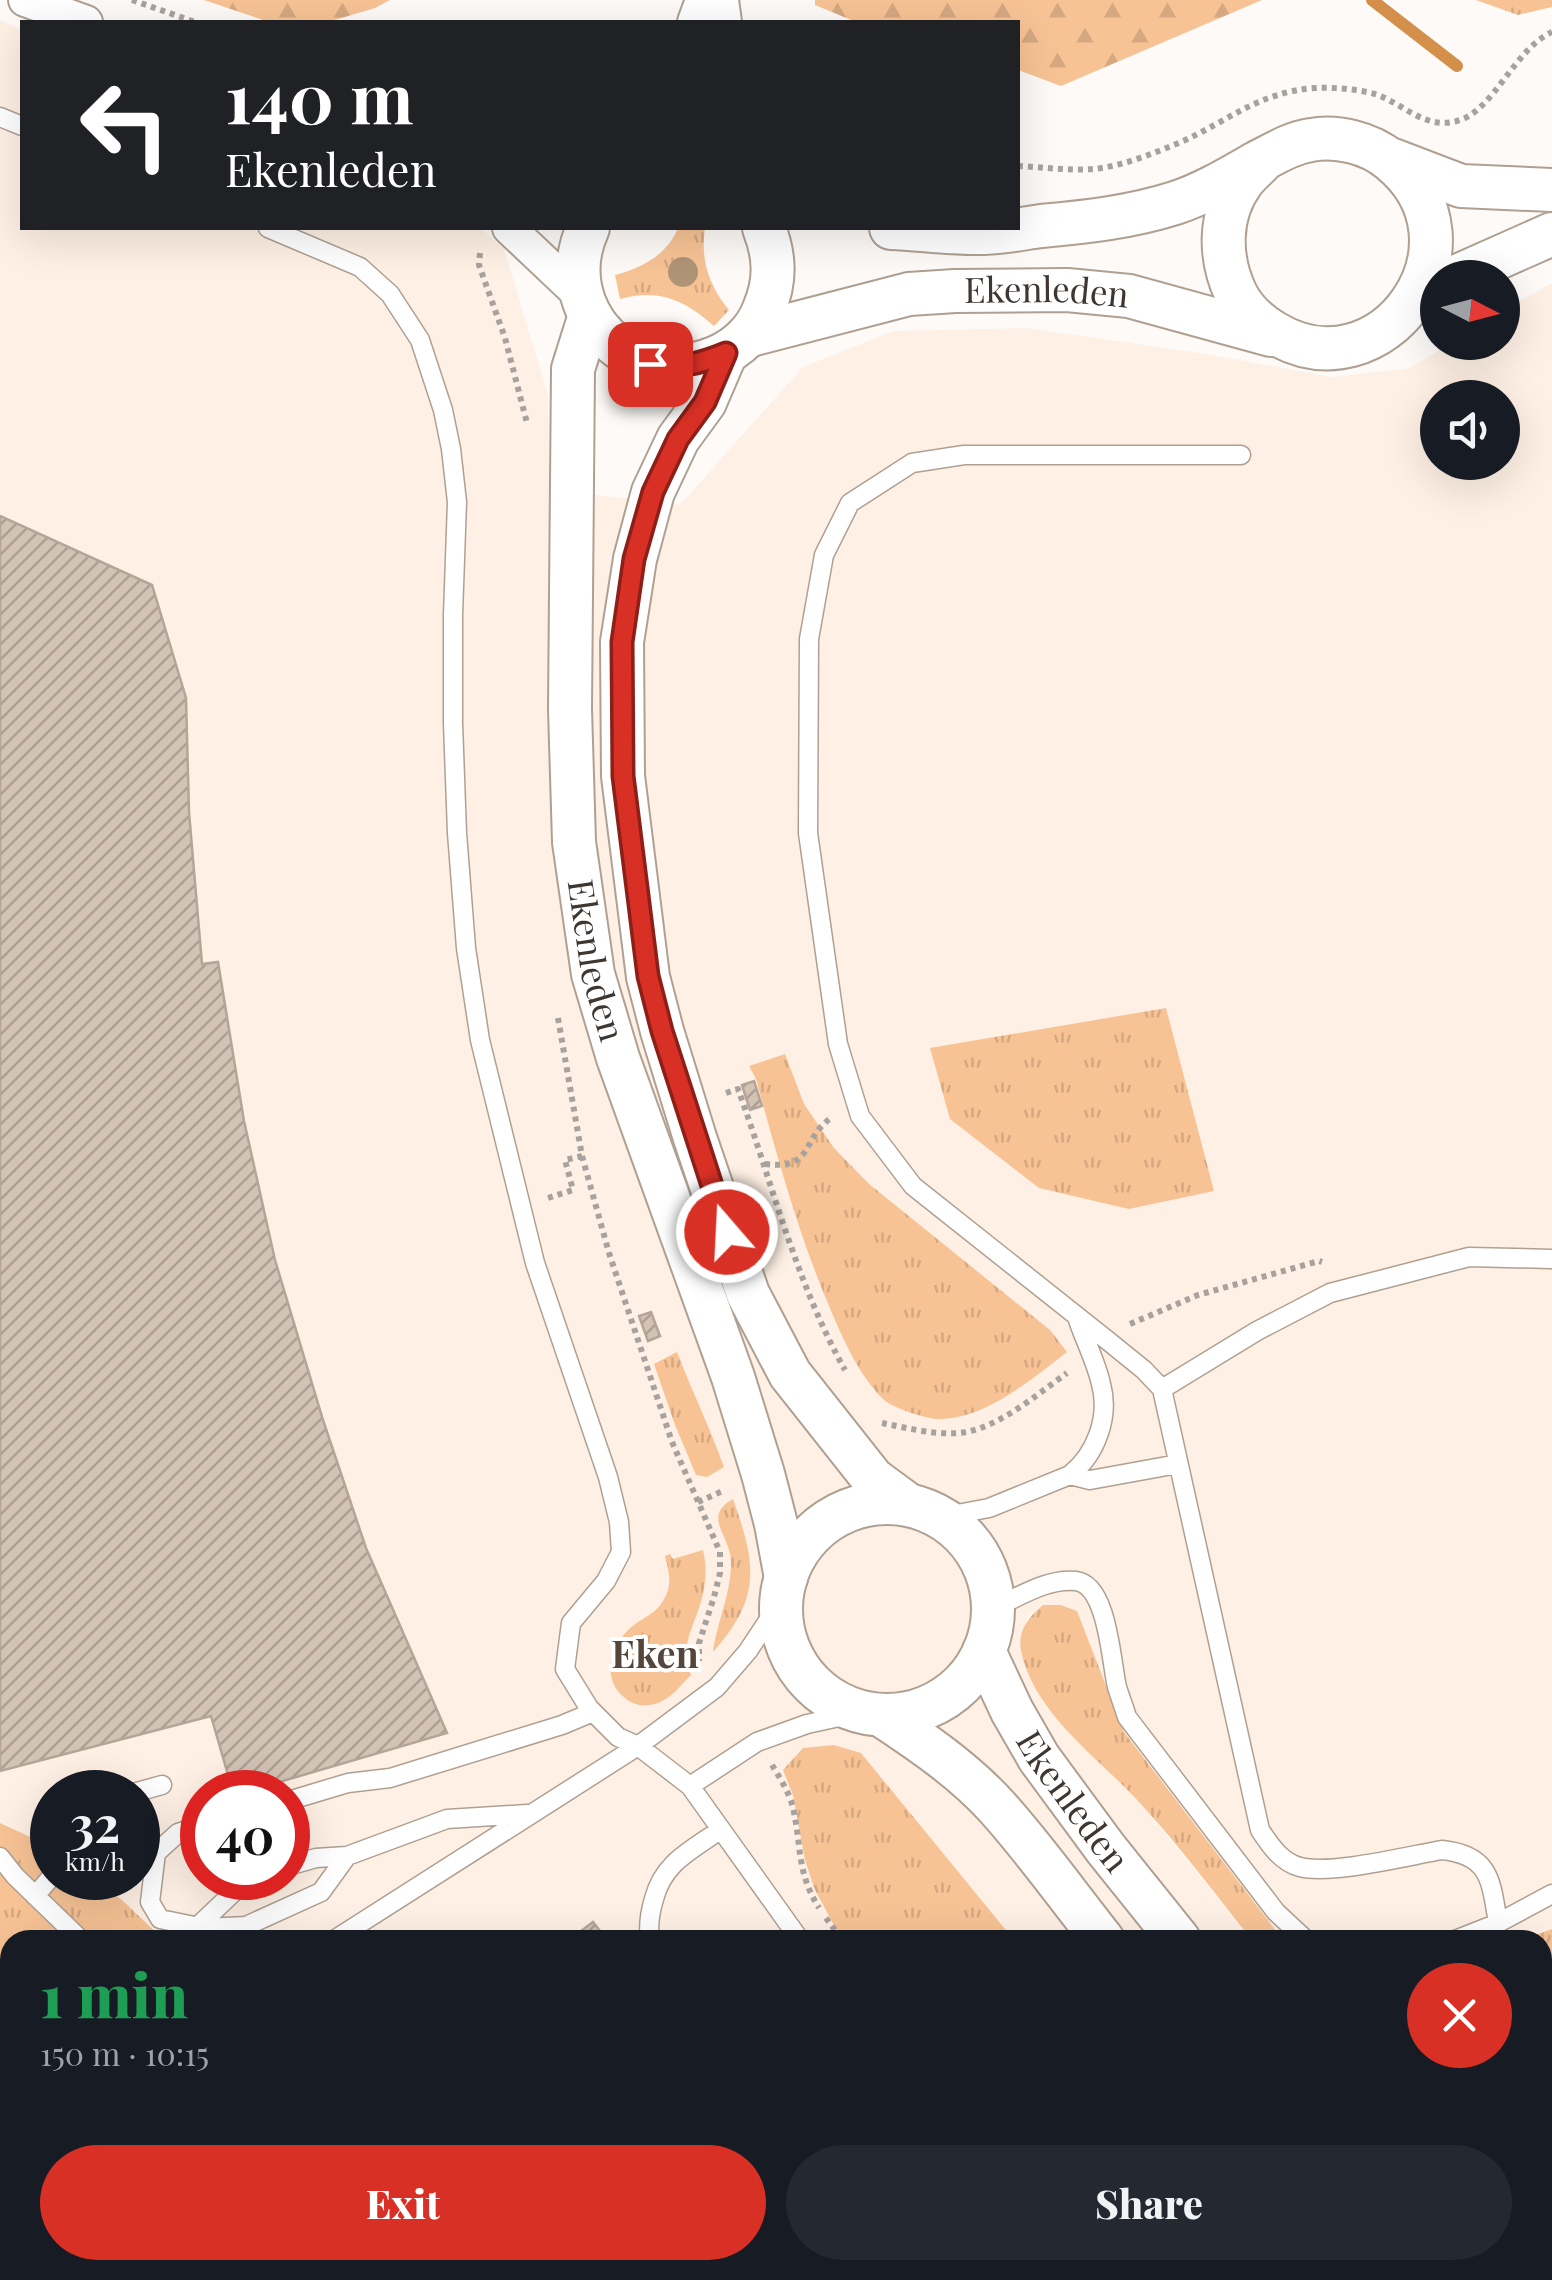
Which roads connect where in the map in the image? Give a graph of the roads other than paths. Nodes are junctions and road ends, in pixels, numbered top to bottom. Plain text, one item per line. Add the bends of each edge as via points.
1 (26, 0) edge
2 (81, 20) edge
3 (1388, 158) junction
4 (1264, 159) junction
5 (1552, 190) edge
6 (1020, 229) edge
7 (273, 230) edge
8 (511, 230) edge
9 (587, 230) edge
10 (765, 230) edge
11 (919, 230) edge
12 (1015, 230) edge
13 (1552, 234) edge
14 (1430, 260) edge
15 (1493, 260) edge
16 (1420, 300) edge
17 (586, 306) junction
18 (1286, 340) junction
19 (737, 344) junction
20 (1241, 454) dead end
21 (1552, 1258) edge
22 (1077, 1317) junction
23 (1162, 1389) junction
24 (1178, 1464) junction
25 (1070, 1475) junction
26 (924, 1510) junction
27 (783, 1589) junction
28 (994, 1608) junction
29 (984, 1651) junction
30 (594, 1712) junction
31 (871, 1714) junction
32 (638, 1746) junction
33 (690, 1786) junction
34 (310, 1794) edge
35 (528, 1814) junction
36 (720, 1830) junction
37 (180, 1832) edge
38 (348, 1856) junction
39 (0, 1857) edge
40 (310, 1860) edge
41 (30, 1891) edge
42 (1552, 1894) edge
43 (38, 1900) edge
44 (226, 1900) edge
45 (1498, 1922) junction
46 (197, 1927) junction
47 (70, 1930) edge
48 (349, 1930) edge
49 (651, 1930) edge
50 (793, 1930) edge
51 (1095, 1930) edge
52 (1171, 1930) edge
53 (1295, 1930) edge
54 (1479, 1930) edge

1 - 2 street
3 - 4 street via 1365,145 1313,139
3 - 5 street via 1461,186
3 - 14 street via 1424,205
4 - 6 street, Ekenleden via 1175,203
4 - 18 street via 1228,209 1222,240 1239,300
7 - 30 lane via 360,268 390,294 420,340 452,448 457,832 480,1040 534,1263 619,1522 621,1552 571,1623 566,1669
8 - 17 street
9 - 17 street, Ekenleden via 578,264
10 - 19 street, Ekenleden via 774,269 771,293 762,316
11 - 12 street, Ekenleden
13 - 15 street
16 - 18 street via 1376,336 1346,346
17 - 19 street, Ekenleden via 605,336 650,364 702,364
17 - 27 street, Ekenleden via 573,369 570,709 574,842 593,974 764,1474
18 - 19 street, Ekenleden via 1129,296 1068,290 909,294
19 - 26 street, Ekenleden via 653,492 634,559 622,642 623,776 648,976 748,1294 790,1374 873,1479
20 - 22 lane via 964,455 912,462 850,503 824,555 809,639 808,833 838,1044 860,1116 914,1186
21 - 23 lane via 1469,1257 1330,1293
22 - 23 lane
22 - 25 lane via 1102,1384 1104,1409 1092,1449
23 - 24 lane
24 - 25 lane via 1090,1480
24 - 45 lane via 1260,1830 1270,1846 1298,1867 1323,1869 1455,1852 1482,1865
25 - 26 lane via 988,1508
26 - 27 street via 888,1502 832,1518 803,1544
26 - 28 street via 979,1555
27 - 31 street via 783,1630 793,1658 834,1701
27 - 32 lane via 748,1651 717,1687
28 - 29 street
28 - 53 lane via 1048,1584 1089,1586 1104,1615 1128,1717
29 - 31 street via 960,1686 937,1703 910,1713
29 - 52 street, Ekenleden via 1039,1758
30 - 32 lane via 618,1737
30 - 34 lane via 390,1778
31 - 33 lane via 807,1724 757,1742
31 - 51 street, Ekenleden via 961,1772
32 - 33 lane
32 - 35 lane
33 - 36 lane
35 - 38 lane via 447,1819
35 - 48 lane
36 - 49 lane via 659,1880
36 - 50 lane
37 - 46 lane via 156,1854 150,1902 160,1920
38 - 40 lane
38 - 46 lane via 321,1892 246,1926
39 - 41 lane
42 - 45 lane
43 - 47 lane
44 - 46 lane
45 - 54 lane

